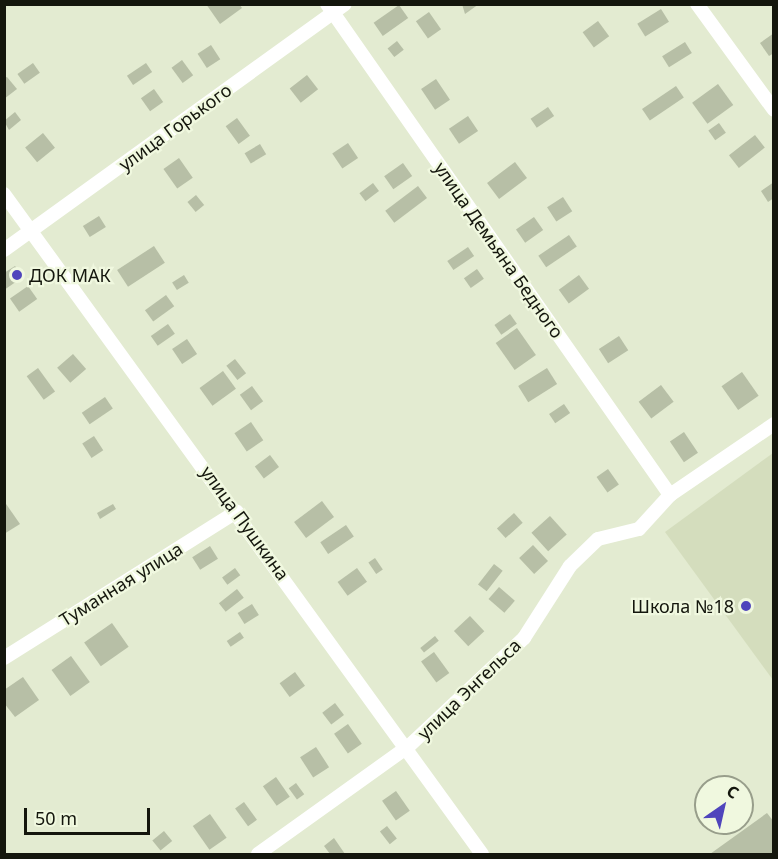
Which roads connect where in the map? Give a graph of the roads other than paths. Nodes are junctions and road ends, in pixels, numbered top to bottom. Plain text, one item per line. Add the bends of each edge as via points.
1 (345, 4) edge
2 (698, 4) edge
3 (330, 9) edge
4 (772, 104) edge
5 (4, 194) edge
6 (31, 231) junction
7 (4, 250) edge
8 (774, 424) edge
9 (670, 495) junction
10 (237, 511) junction
11 (4, 658) edge
12 (409, 746) junction
13 (258, 855) edge
14 (482, 855) edge

1 - 3 street, улица Горького
2 - 4 street
3 - 6 street, улица Горького
3 - 9 street, улица Демьяна Бедного
5 - 6 street, улица Пушкина
6 - 7 street, улица Горького
6 - 10 street, улица Пушкина
8 - 9 street, улица Энгельса
9 - 12 street, улица Энгельса via 639,529 591,546 570,566 524,638
10 - 11 street, Туманная улица
10 - 12 street, улица Пушкина
12 - 13 street, улица Энгельса
12 - 14 street, улица Пушкина

